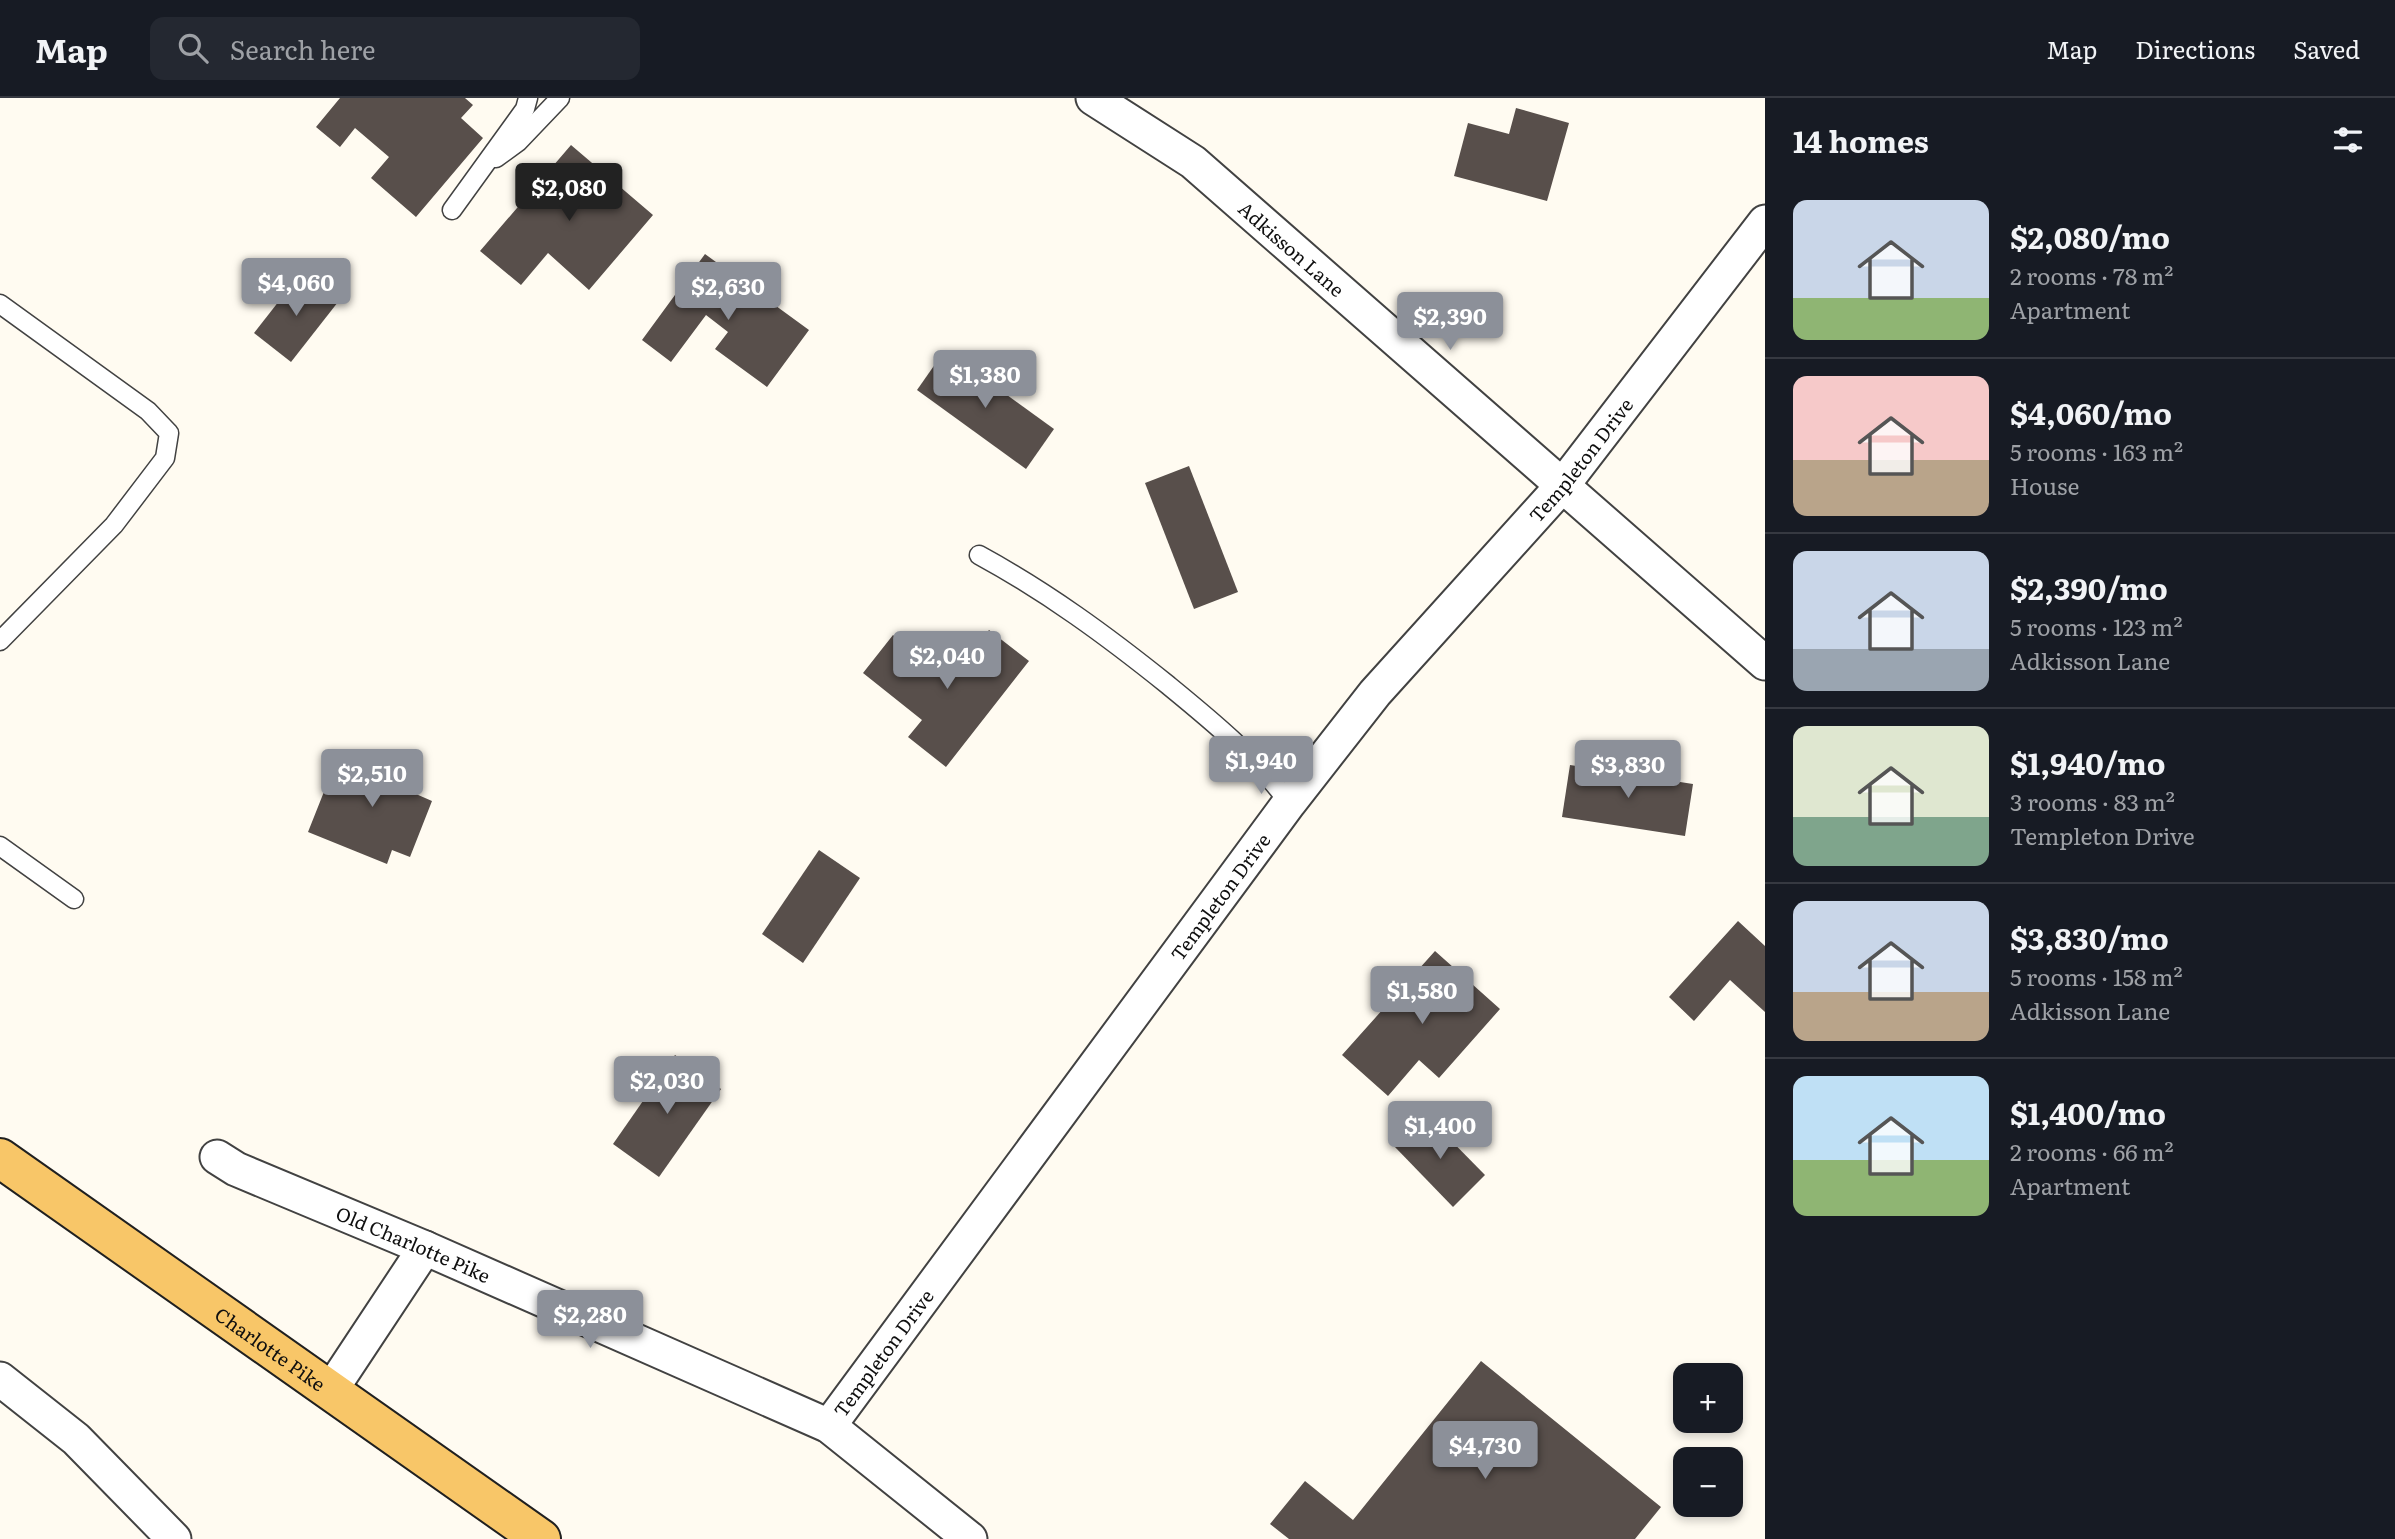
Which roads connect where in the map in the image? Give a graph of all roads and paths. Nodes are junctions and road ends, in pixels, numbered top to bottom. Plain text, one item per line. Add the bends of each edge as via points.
1 (528, 98) edge
2 (560, 98) edge
3 (1093, 98) edge
4 (482, 168) junction
5 (452, 210) dead end
6 (1765, 222) edge
7 (0, 304) edge
8 (1562, 486) junction
9 (979, 555) dead end
10 (0, 641) edge
11 (1765, 663) edge
12 (1289, 803) junction
13 (0, 846) edge
14 (74, 899) dead end
15 (216, 1157) dead end
16 (0, 1158) edge
17 (425, 1248) junction
18 (0, 1379) edge
19 (331, 1390) junction
20 (829, 1426) junction
21 (174, 1539) edge
22 (541, 1539) edge
23 (970, 1539) edge

1 - 4 lane via 525,109
2 - 4 lane via 518,142
3 - 8 street, Adkisson Lane via 1193,162
4 - 5 lane
6 - 8 street, Templeton Drive
7 - 10 lane via 148,411 169,433 165,458 114,525
8 - 11 street, Adkisson Lane
8 - 12 street, Templeton Drive via 1376,693
9 - 12 lane via 1035,586 1116,643 1216,723 1265,769
12 - 20 street, Templeton Drive
13 - 14 lane
15 - 17 street, Old Charlotte Pike
16 - 19 main road, Charlotte Pike
17 - 19 street
17 - 20 street, Old Charlotte Pike
18 - 21 street via 76,1438
19 - 22 main road, Charlotte Pike
20 - 23 street, Old Charlotte Pike

